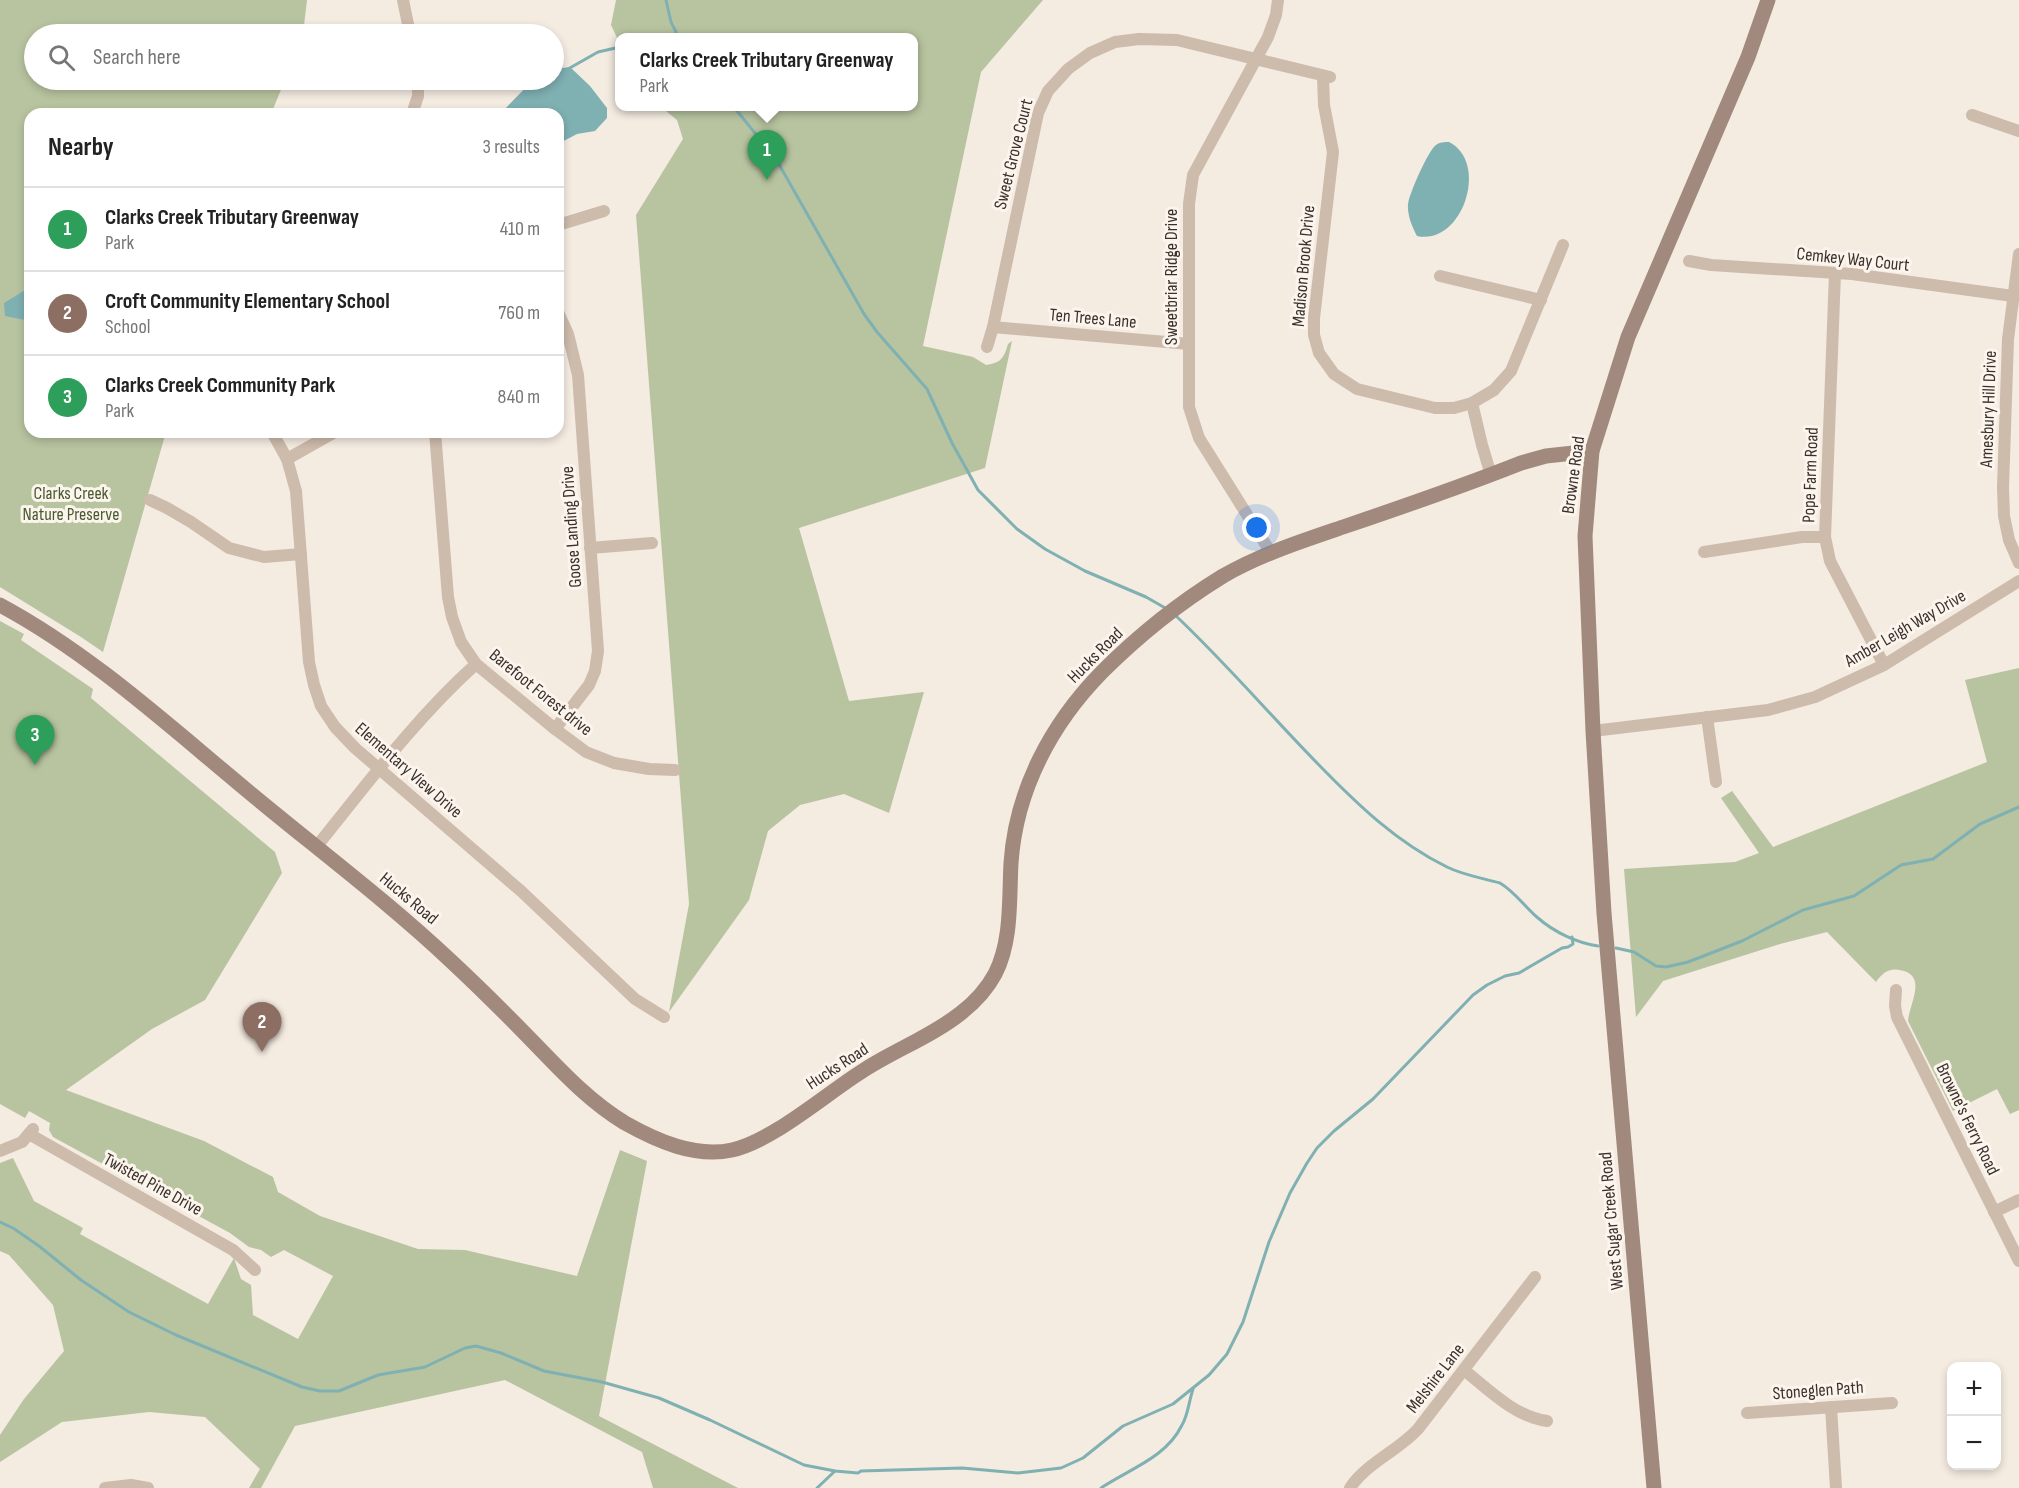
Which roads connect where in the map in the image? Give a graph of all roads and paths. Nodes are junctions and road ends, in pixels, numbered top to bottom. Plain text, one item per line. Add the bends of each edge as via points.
1 (403, 0) edge
2 (1278, 0) edge
3 (1768, 0) edge
4 (408, 24) edge
5 (1255, 58) junction
6 (1327, 77) joint
7 (418, 90) edge
8 (414, 108) edge
9 (1972, 116) dead end
10 (2019, 131) edge
11 (604, 211) dead end
12 (564, 223) edge
13 (1563, 244) dead end
14 (2019, 254) edge
15 (1689, 261) dead end
16 (1835, 273) junction
17 (1440, 276) dead end
18 (2013, 296) junction
19 (1541, 300) junction
20 (564, 325) edge
21 (993, 327) junction
22 (1189, 344) junction
23 (987, 347) dead end
24 (1472, 403) junction
25 (275, 438) edge
26 (324, 438) edge
27 (435, 438) edge
28 (1592, 451) junction
29 (287, 459) junction
30 (1491, 475) junction
31 (150, 500) dead end
32 (1825, 537) junction
33 (652, 543) dead end
34 (590, 548) junction
35 (1704, 552) dead end
36 (1271, 553) junction
37 (301, 554) junction
38 (2019, 563) edge
39 (2019, 581) edge
40 (0, 605) edge
41 (476, 664) junction
42 (1884, 665) junction
43 (1707, 717) junction
44 (555, 729) junction
45 (1593, 731) junction
46 (379, 769) junction
47 (675, 770) dead end
48 (1716, 782) dead end
49 (317, 846) junction
50 (1607, 951) joint
51 (1896, 990) dead end
52 (664, 1017) dead end
53 (0, 1150) edge
54 (2019, 1200) edge
55 (1994, 1212) junction
56 (2019, 1261) edge
57 (255, 1270) dead end
58 (1535, 1277) dead end
59 (1464, 1370) junction
60 (1892, 1403) dead end
61 (1832, 1407) junction
62 (1746, 1413) dead end
63 (1547, 1421) dead end
64 (105, 1488) edge
65 (148, 1488) edge
66 (1350, 1488) edge
67 (1654, 1488) edge
68 (1836, 1488) edge

1 - 4 street
2 - 5 street, Sweetbriar Ridge Drive via 1268,37
3 - 28 main road, Browne Road via 1748,57 1628,337
5 - 6 street, Sweet Grove Court
5 - 21 street, Sweet Grove Court via 1177,40 1139,39 1115,42 1068,69 1048,91 1038,112
5 - 22 street, Sweetbriar Ridge Drive via 1193,175 1189,204
6 - 24 street, Madison Brook Drive via 1324,105 1333,152 1314,318 1319,353 1334,374 1357,389 1435,408
7 - 8 street
9 - 10 street
11 - 12 street
13 - 19 street, Madison Brook Drive
14 - 18 street, Amesbury Hill Drive
15 - 16 street, Cemkey Way Court
16 - 18 street, Cemkey Way Court
16 - 32 street, Pope Farm Road
17 - 19 street
18 - 38 street, Amesbury Hill Drive via 2003,488 2009,540
19 - 24 street, Madison Brook Drive via 1511,371 1494,390
20 - 34 street, Goose Landing Drive via 578,375
21 - 22 street, Ten Trees Lane
21 - 23 street, Sweet Grove Court
22 - 36 street, Sweetbriar Ridge Drive via 1189,407 1199,438
24 - 30 street
25 - 29 street, Elementary View Drive
26 - 29 street
27 - 41 street, Barefoot Forest drive via 448,597 461,642
28 - 30 main road, Hucks Road via 1545,456
28 - 45 main road, Browne Road via 1585,536
29 - 37 street, Elementary View Drive via 296,491
30 - 36 main road, Hucks Road
31 - 37 street via 229,548 264,557
32 - 35 street
32 - 42 street, Pope Farm Road via 1830,561
33 - 34 street
34 - 44 street, Goose Landing Drive via 598,651 595,671 589,685
36 - 49 main road, Hucks Road via 1225,575 1163,617 1109,665 1066,715 1036,764 1022,802 1016,826 1006,943 987,987 952,1020 864,1070 770,1134 733,1150 682,1148 645,1133 599,1105 447,957
37 - 46 street, Elementary View Drive via 309,662 321,706 335,727
39 - 42 street, Amber Leigh Way Drive
40 - 49 main road, Hucks Road via 114,682
41 - 44 street, Barefoot Forest drive
41 - 46 street
42 - 43 street, Amber Leigh Way Drive via 1815,697 1768,710
43 - 45 street, Amber Leigh Way Drive
43 - 48 street
44 - 47 street, Barefoot Forest drive via 586,752 614,763
45 - 50 main road, Browne Road
46 - 49 street
46 - 52 street, Elementary View Drive via 521,891 635,999
50 - 67 main road, West Sugar Creek Road
51 - 55 street, Browne's Ferry Road via 1897,1017
53 - 57 street, Twisted Pine Drive via 22,1142 31,1130 233,1250
54 - 55 street
55 - 56 street, Browne's Ferry Road
58 - 59 street, Melshire Lane
59 - 63 street via 1515,1410
59 - 66 street, Melshire Lane via 1409,1438 1362,1473
60 - 61 street, Stoneglen Path
61 - 62 street, Stoneglen Path
61 - 68 street
64 - 65 street

